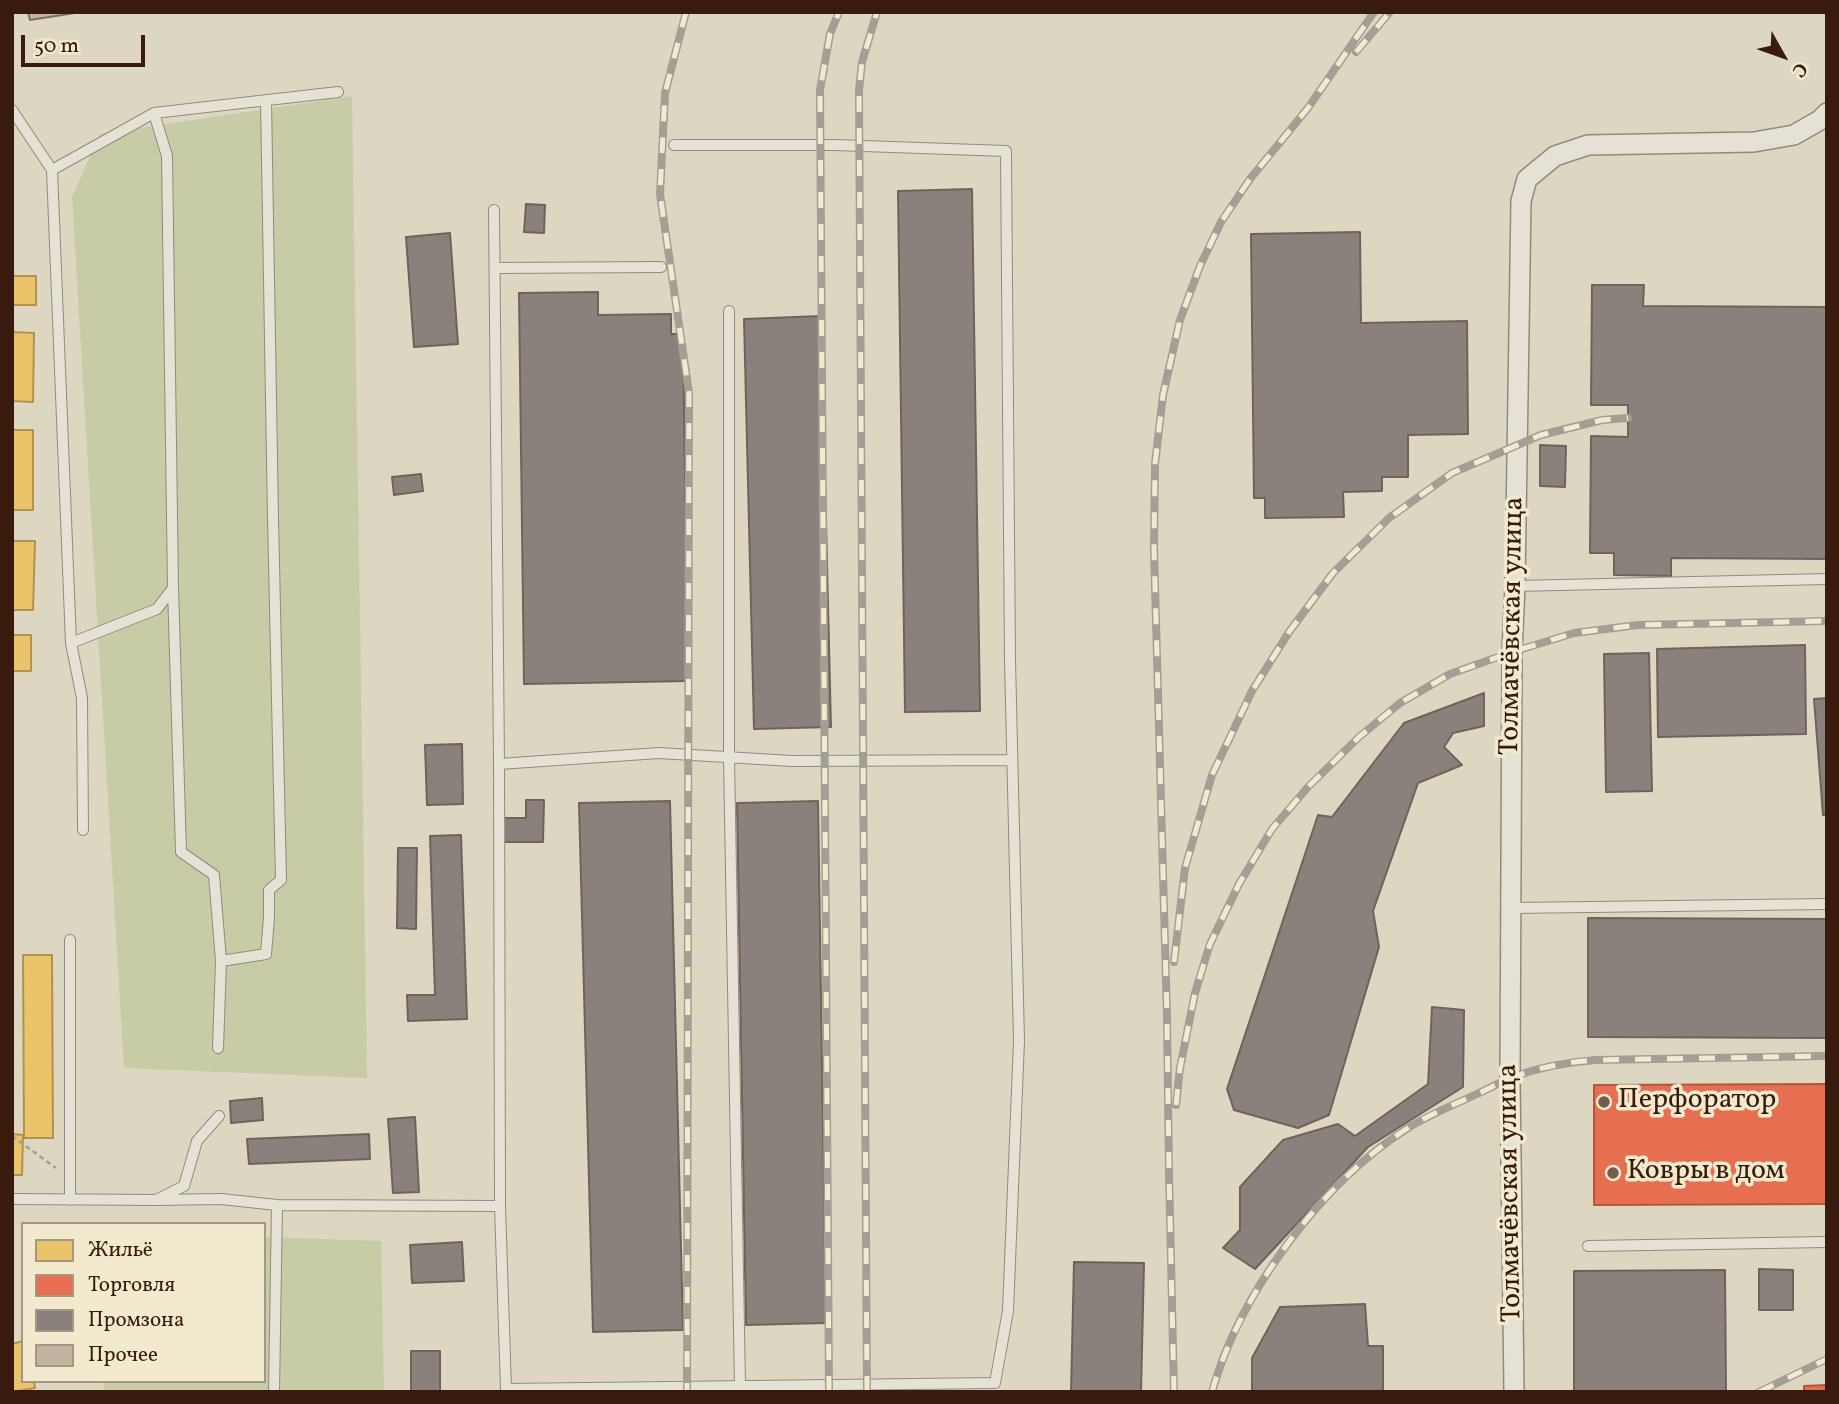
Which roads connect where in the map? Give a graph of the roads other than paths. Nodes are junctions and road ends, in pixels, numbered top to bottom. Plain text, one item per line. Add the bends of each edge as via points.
1 (338, 92) dead end
2 (266, 100) junction
3 (12, 110) edge
4 (154, 113) junction
5 (1827, 113) edge
6 (674, 145) dead end
7 (52, 170) junction
8 (494, 210) dead end
9 (661, 267) dead end
10 (495, 268) junction
11 (729, 311) dead end
12 (1827, 579) edge
13 (1515, 586) junction
14 (173, 588) junction
15 (71, 643) junction
16 (729, 758) junction
17 (1012, 760) junction
18 (499, 764) junction
19 (83, 830) dead end
20 (1827, 904) edge
21 (1511, 908) junction
22 (70, 940) dead end
23 (220, 961) junction
24 (218, 1048) dead end
25 (219, 1116) dead end
26 (12, 1199) edge
27 (70, 1200) junction
28 (156, 1200) junction
29 (277, 1205) junction
30 (500, 1206) junction
31 (1827, 1242) edge
32 (1587, 1246) dead end
33 (740, 1386) junction
34 (594, 1390) edge
35 (274, 1392) edge
36 (1514, 1392) edge

1 - 2 lane
2 - 4 lane
2 - 23 lane via 281,880 268,890 266,954
3 - 7 lane
4 - 7 lane
4 - 14 lane via 167,156
5 - 13 street, Толмачёвская улица via 1794,135 1754,142 1588,145 1555,156 1527,179 1521,201
6 - 17 lane via 1006,151
7 - 15 lane
8 - 10 lane
9 - 10 lane
10 - 18 lane
11 - 16 lane
12 - 13 lane
13 - 21 street, Толмачёвская улица
14 - 15 lane via 157,608
14 - 23 lane via 181,852 214,875
15 - 19 lane via 82,698
16 - 17 lane
16 - 18 lane via 659,753
16 - 33 lane
17 - 33 lane via 1018,1041 1009,1311 995,1383
18 - 30 lane
20 - 21 lane
21 - 36 street, Толмачёвская улица
22 - 27 lane
23 - 24 lane
25 - 28 lane via 197,1141 184,1185
26 - 27 lane
27 - 28 lane
28 - 29 lane via 221,1199
29 - 30 lane
29 - 35 lane
30 - 34 lane via 506,1389
31 - 32 lane
33 - 34 lane

